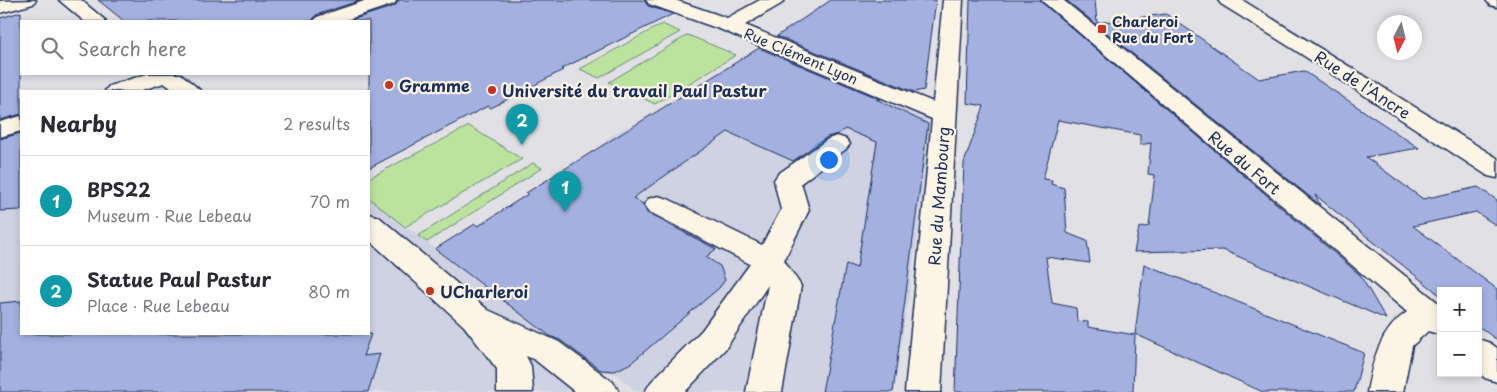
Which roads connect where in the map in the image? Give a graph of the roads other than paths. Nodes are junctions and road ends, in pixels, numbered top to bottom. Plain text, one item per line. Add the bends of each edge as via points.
1 (26, 0) edge
2 (69, 0) edge
3 (387, 0) edge
4 (656, 0) edge
5 (774, 0) edge
6 (953, 0) edge
7 (1051, 0) edge
8 (1228, 0) edge
9 (0, 7) edge
10 (95, 20) edge
11 (327, 20) edge
12 (729, 26) junction
13 (165, 75) edge
14 (169, 75) edge
15 (120, 90) edge
16 (188, 90) edge
17 (944, 115) junction
18 (20, 123) edge
19 (0, 130) edge
20 (838, 144) dead end
21 (1491, 161) edge
22 (658, 205) dead end
23 (370, 225) edge
24 (769, 261) junction
25 (474, 317) junction
26 (1435, 319) edge
27 (1497, 341) edge
28 (1482, 345) edge
29 (1482, 355) edge
30 (1497, 368) edge
31 (515, 392) edge
32 (601, 392) edge
33 (663, 392) edge
34 (764, 392) edge
35 (923, 392) edge
36 (1385, 392) edge

1 - 9 street
2 - 10 street
3 - 11 street
4 - 12 street, Rue Clément Lyon
5 - 12 street
6 - 17 street, Rue du Mambourg
7 - 26 street, Rue du Fort
8 - 21 street, Rue de l'Ancre
12 - 17 street, Rue Clément Lyon
13 - 15 street
14 - 16 street
17 - 35 street, Rue du Mambourg
18 - 19 street
20 - 24 street via 787,180 795,210
22 - 24 street
23 - 25 street
24 - 33 street via 714,339
24 - 34 street via 785,286
25 - 31 street via 514,366
25 - 32 street via 547,351
26 - 36 street via 1414,322 1399,336
27 - 28 street
29 - 30 street

